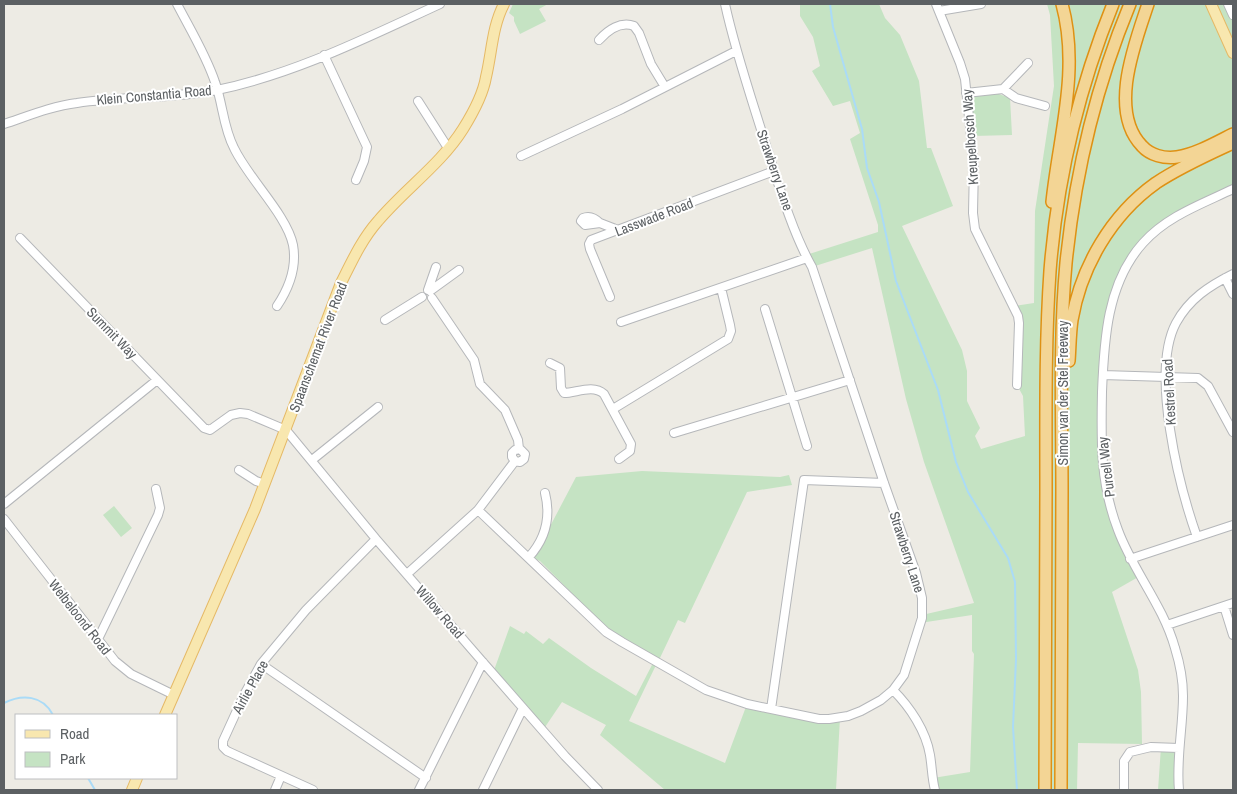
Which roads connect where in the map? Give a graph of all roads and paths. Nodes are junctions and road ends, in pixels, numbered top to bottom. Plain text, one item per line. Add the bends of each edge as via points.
1 (177, 4) edge
2 (440, 4) edge
3 (504, 4) edge
4 (726, 4) edge
5 (981, 4) edge
6 (1062, 4) edge
7 (1113, 4) edge
8 (1130, 4) edge
9 (1148, 4) edge
10 (1211, 4) edge
11 (1228, 4) edge
12 (937, 7) edge
13 (1233, 14) edge
14 (599, 40) dead end
15 (736, 52) junction
16 (1233, 53) edge
17 (324, 55) junction
18 (1028, 64) dead end
19 (665, 88) junction
20 (1003, 89) junction
21 (218, 90) junction
22 (966, 93) junction
23 (418, 101) dead end
24 (1046, 106) dead end
25 (4, 124) edge
26 (1233, 134) edge
27 (1233, 143) edge
28 (448, 148) junction
29 (521, 156) dead end
30 (774, 171) junction
31 (356, 180) dead end
32 (1233, 189) edge
33 (600, 223) dead end
34 (618, 230) junction
35 (20, 238) dead end
36 (807, 258) junction
37 (436, 267) dead end
38 (459, 270) dead end
39 (1050, 271) junction
40 (1233, 274) edge
41 (1225, 278) junction
42 (717, 289) junction
43 (428, 294) junction
44 (1233, 294) edge
45 (610, 297) dead end
46 (277, 306) dead end
47 (765, 309) dead end
48 (385, 320) dead end
49 (621, 322) dead end
50 (550, 363) dead end
51 (1103, 375) junction
52 (1166, 377) junction
53 (157, 380) junction
54 (850, 380) junction
55 (1017, 385) dead end
56 (791, 398) junction
57 (378, 407) dead end
58 (613, 409) junction
59 (286, 430) junction
60 (1233, 432) edge
61 (674, 433) dead end
62 (807, 446) dead end
63 (619, 459) dead end
64 (312, 460) junction
65 (239, 470) dead end
66 (884, 482) junction
67 (265, 484) junction
68 (156, 489) dead end
69 (545, 492) dead end
70 (1062, 492) junction
71 (4, 504) edge
72 (478, 510) junction
73 (4, 519) edge
74 (1233, 525) edge
75 (1197, 537) junction
76 (376, 539) junction
77 (529, 557) junction
78 (1130, 559) junction
79 (407, 574) junction
80 (1233, 603) edge
81 (1224, 606) junction
82 (1167, 625) junction
83 (1233, 634) edge
84 (98, 640) junction
85 (483, 662) junction
86 (261, 664) junction
87 (893, 690) junction
88 (174, 695) junction
89 (523, 708) junction
90 (771, 709) junction
91 (165, 714) edge
92 (1179, 748) junction
93 (281, 776) junction
94 (426, 778) junction
95 (275, 790) edge
96 (313, 790) edge
97 (419, 790) edge
98 (483, 790) edge
99 (598, 790) edge
100 (936, 790) edge
101 (1045, 790) edge
102 (1061, 790) edge
103 (1124, 790) edge
104 (1179, 790) edge

1 - 21 street
2 - 17 street, Klein Constantia Road
3 - 28 main road, Spaanschemat River Road via 494,30 480,96 463,130
4 - 15 street, Strawberry Lane
5 - 12 street
6 - 39 highway via 1068,34 1069,81 1052,200
7 - 39 highway, Simon van der Stel Freeway via 1090,68 1071,141
8 - 70 highway, Simon van der Stel Freeway via 1091,122 1069,237 1063,312
9 - 26 highway via 1134,46 1126,87 1128,120 1136,139 1150,153 1166,158 1208,146
10 - 16 main road
11 - 13 street
12 - 22 street, Kreupelbosch Way via 963,71
14 - 19 street via 617,27 634,26
15 - 19 street
15 - 30 street, Strawberry Lane
17 - 21 street, Klein Constantia Road via 277,74
17 - 31 street via 367,147
18 - 20 street
19 - 29 street
20 - 22 street
20 - 24 street via 1016,98
21 - 25 street, Klein Constantia Road via 70,104
21 - 46 street via 226,129 235,150 291,237 294,254 292,276
22 - 55 street, Kreupelbosch Way via 974,165 973,223 1020,323
23 - 28 street
27 - 70 highway via 1184,166 1148,189 1112,226 1088,268 1072,321 1066,471
28 - 59 main road, Spaanschemat River Road via 378,220 354,255
30 - 34 street, Lasswade Road
30 - 36 street, Strawberry Lane
32 - 51 street, Purcell Way via 1177,216 1156,229 1142,244 1126,269 1111,305 1104,341
33 - 34 street
34 - 45 street, Lasswade Road via 593,239 589,244
35 - 53 street, Summit Way
36 - 42 street
36 - 54 street, Strawberry Lane
37 - 43 street
38 - 43 street
39 - 101 highway, Simon van der Stel Freeway
40 - 41 street, Kestrel Road
41 - 44 street
41 - 52 street, Kestrel Road via 1196,297 1176,322 1168,345
42 - 49 street
42 - 58 street via 730,326 728,339
43 - 48 street
43 - 72 street via 474,360 480,384 505,410 516,434 519,447 512,453 516,461
47 - 56 street
50 - 58 street via 560,368 564,393 602,391
51 - 52 street
51 - 78 street, Purcell Way via 1101,442 1104,475 1117,528
52 - 60 street via 1192,377 1206,382
52 - 75 street, Kestrel Road via 1175,460
53 - 59 street, Summit Way via 204,428 210,430 231,415 240,413
53 - 71 street
54 - 56 street
54 - 66 street, Strawberry Lane
56 - 61 street
56 - 62 street
57 - 64 street
58 - 63 street via 631,444 630,451
59 - 64 street, Willow Road
59 - 67 main road, Spaanschemat River Road
64 - 76 street, Willow Road
65 - 67 street
66 - 87 street, Strawberry Lane via 916,573 922,609 904,675
66 - 90 street via 804,480
67 - 88 main road, Spaanschemat River Road
68 - 84 street via 160,508 158,515
69 - 77 street via 548,524
70 - 102 highway, Simon van der Stel Freeway
72 - 77 street, Strawberry Lane
72 - 79 street
73 - 84 street, Welbeloond Road
74 - 75 street
75 - 78 street
76 - 79 street, Willow Road
76 - 86 street, Airlie Place via 306,610
77 - 90 street, Strawberry Lane via 598,624 622,642 706,690
78 - 82 street, Purcell Way
79 - 85 street, Willow Road
80 - 81 street
81 - 82 street
81 - 83 street
82 - 92 street, Purcell Way via 1180,665 1183,688
84 - 88 street, Welbeloond Road via 121,667
85 - 89 street, Willow Road
85 - 94 street
86 - 93 street, Airlie Place via 222,744 227,751
86 - 94 street
87 - 90 street, Strawberry Lane via 872,705 840,718 819,720
87 - 100 street via 909,708 926,740
88 - 91 main road, Spaanschemat River Road
89 - 98 street
89 - 99 street, Willow Road
92 - 103 street via 1151,747 1130,752 1124,762
92 - 104 street, Purcell Way
93 - 95 street
93 - 96 street, Airlie Place
94 - 97 street

